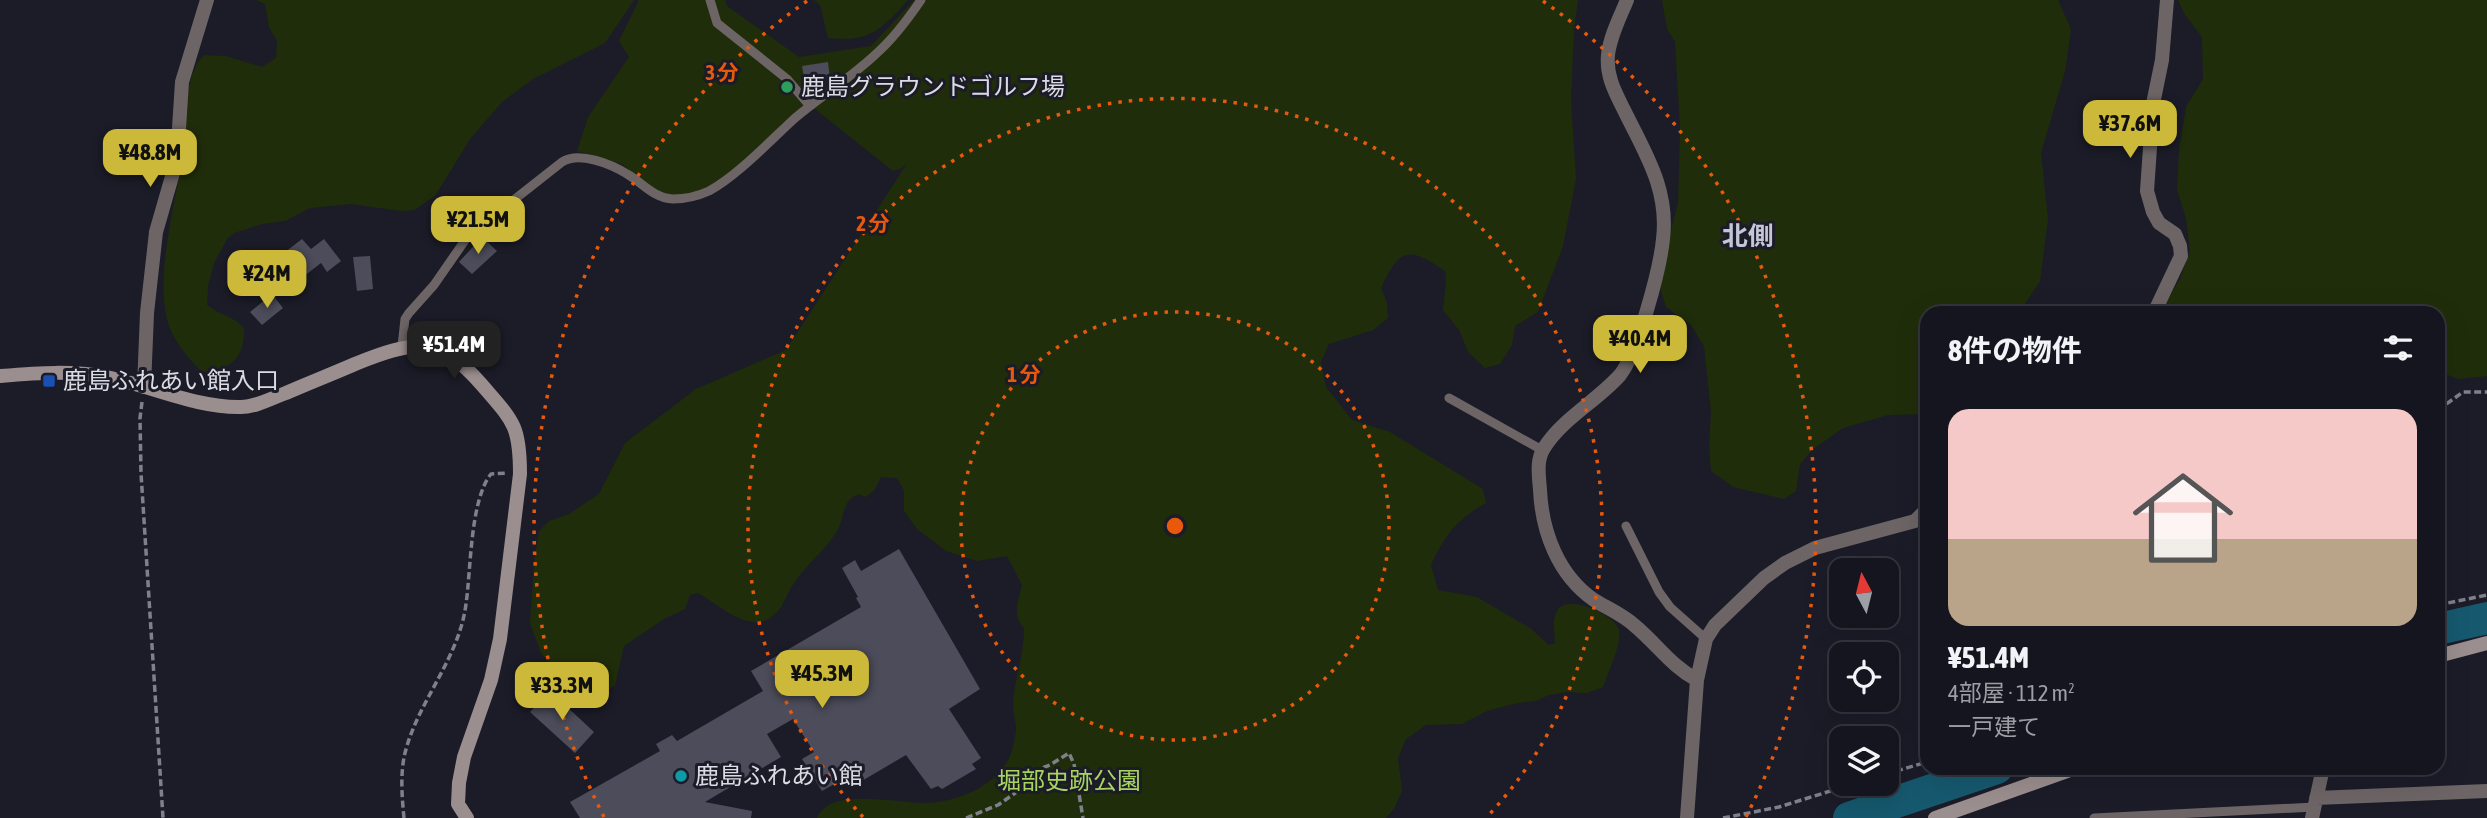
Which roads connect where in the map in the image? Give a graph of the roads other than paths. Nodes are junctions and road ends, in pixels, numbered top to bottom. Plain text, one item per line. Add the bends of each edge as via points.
1 (207, 0) edge
2 (710, 0) edge
3 (921, 0) edge
4 (1627, 0) edge
5 (2167, 0) edge
6 (810, 106) junction
7 (2157, 306) edge
8 (402, 346) junction
9 (0, 376) edge
10 (144, 387) junction
11 (1449, 398) dead end
12 (1542, 450) junction
13 (1920, 516) edge
14 (1626, 526) dead end
15 (1706, 639) junction
16 (2487, 643) edge
17 (2445, 654) edge
18 (1697, 680) junction
19 (2056, 775) edge
20 (2321, 775) edge
21 (2487, 790) edge
22 (2314, 808) edge
23 (467, 818) edge
24 (1686, 818) edge
25 (1935, 818) edge
26 (2094, 818) edge

1 - 10 street via 182,82 177,159 156,232
2 - 6 lane via 717,23 787,79
3 - 6 lane via 877,54
4 - 12 street via 1608,55 1609,77 1658,181 1664,207 1663,239 1654,286 1621,374
5 - 7 street via 2147,191 2160,223 2175,234 2181,256
6 - 8 lane via 722,183 691,197 664,198 625,172 580,158 568,159 468,236 405,319
8 - 10 street via 245,407 220,407
8 - 23 street via 445,352 458,360 508,415 518,435 520,474 500,639 459,783 458,804
9 - 10 street via 85,373
11 - 12 lane
12 - 18 street via 1539,473 1544,523 1568,576 1594,600 1631,622 1680,671
13 - 15 street via 1815,548 1784,563 1726,612
14 - 15 lane via 1659,592
15 - 18 street
16 - 17 street
18 - 24 street
19 - 25 street
20 - 22 street
21 - 22 street
22 - 26 lane

